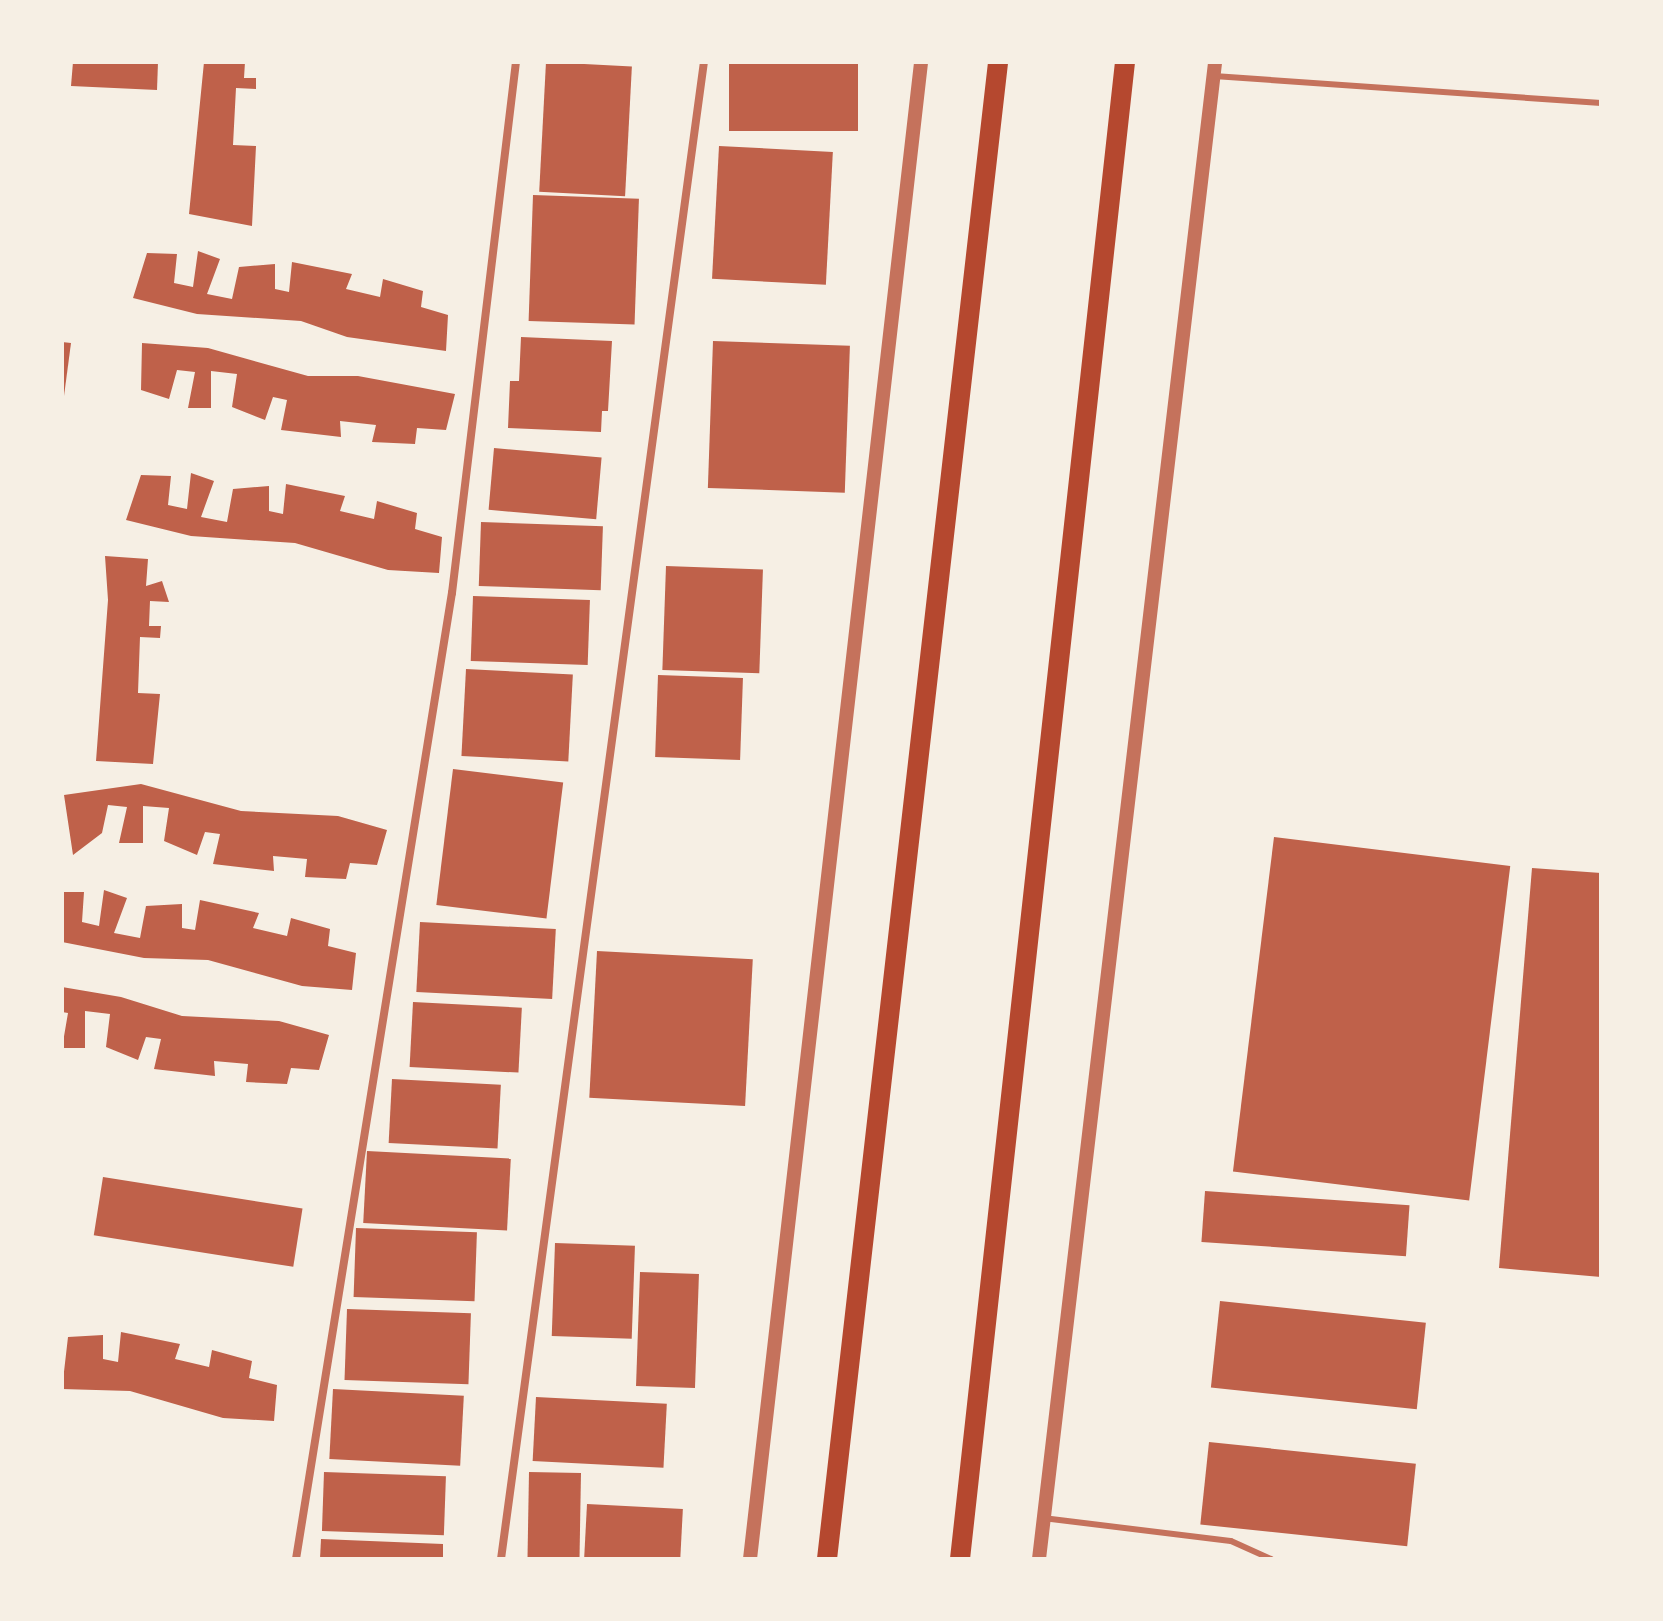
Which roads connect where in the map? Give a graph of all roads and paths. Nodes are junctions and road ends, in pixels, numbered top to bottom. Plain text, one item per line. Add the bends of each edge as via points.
1 (516, 62) edge
2 (704, 62) edge
3 (921, 62) edge
4 (998, 62) edge
5 (1125, 62) edge
6 (1215, 69) edge
7 (1601, 103) edge
8 (1043, 1518) junction
9 (296, 1559) edge
10 (501, 1559) edge
11 (750, 1559) edge
12 (827, 1559) edge
13 (960, 1559) edge
14 (1039, 1559) edge
15 (1271, 1559) edge

1 - 9 street via 452,593
2 - 10 street
3 - 11 street
4 - 12 main road
5 - 13 main road
6 - 7 lane
6 - 8 street
8 - 14 street
8 - 15 lane via 1231,1541

